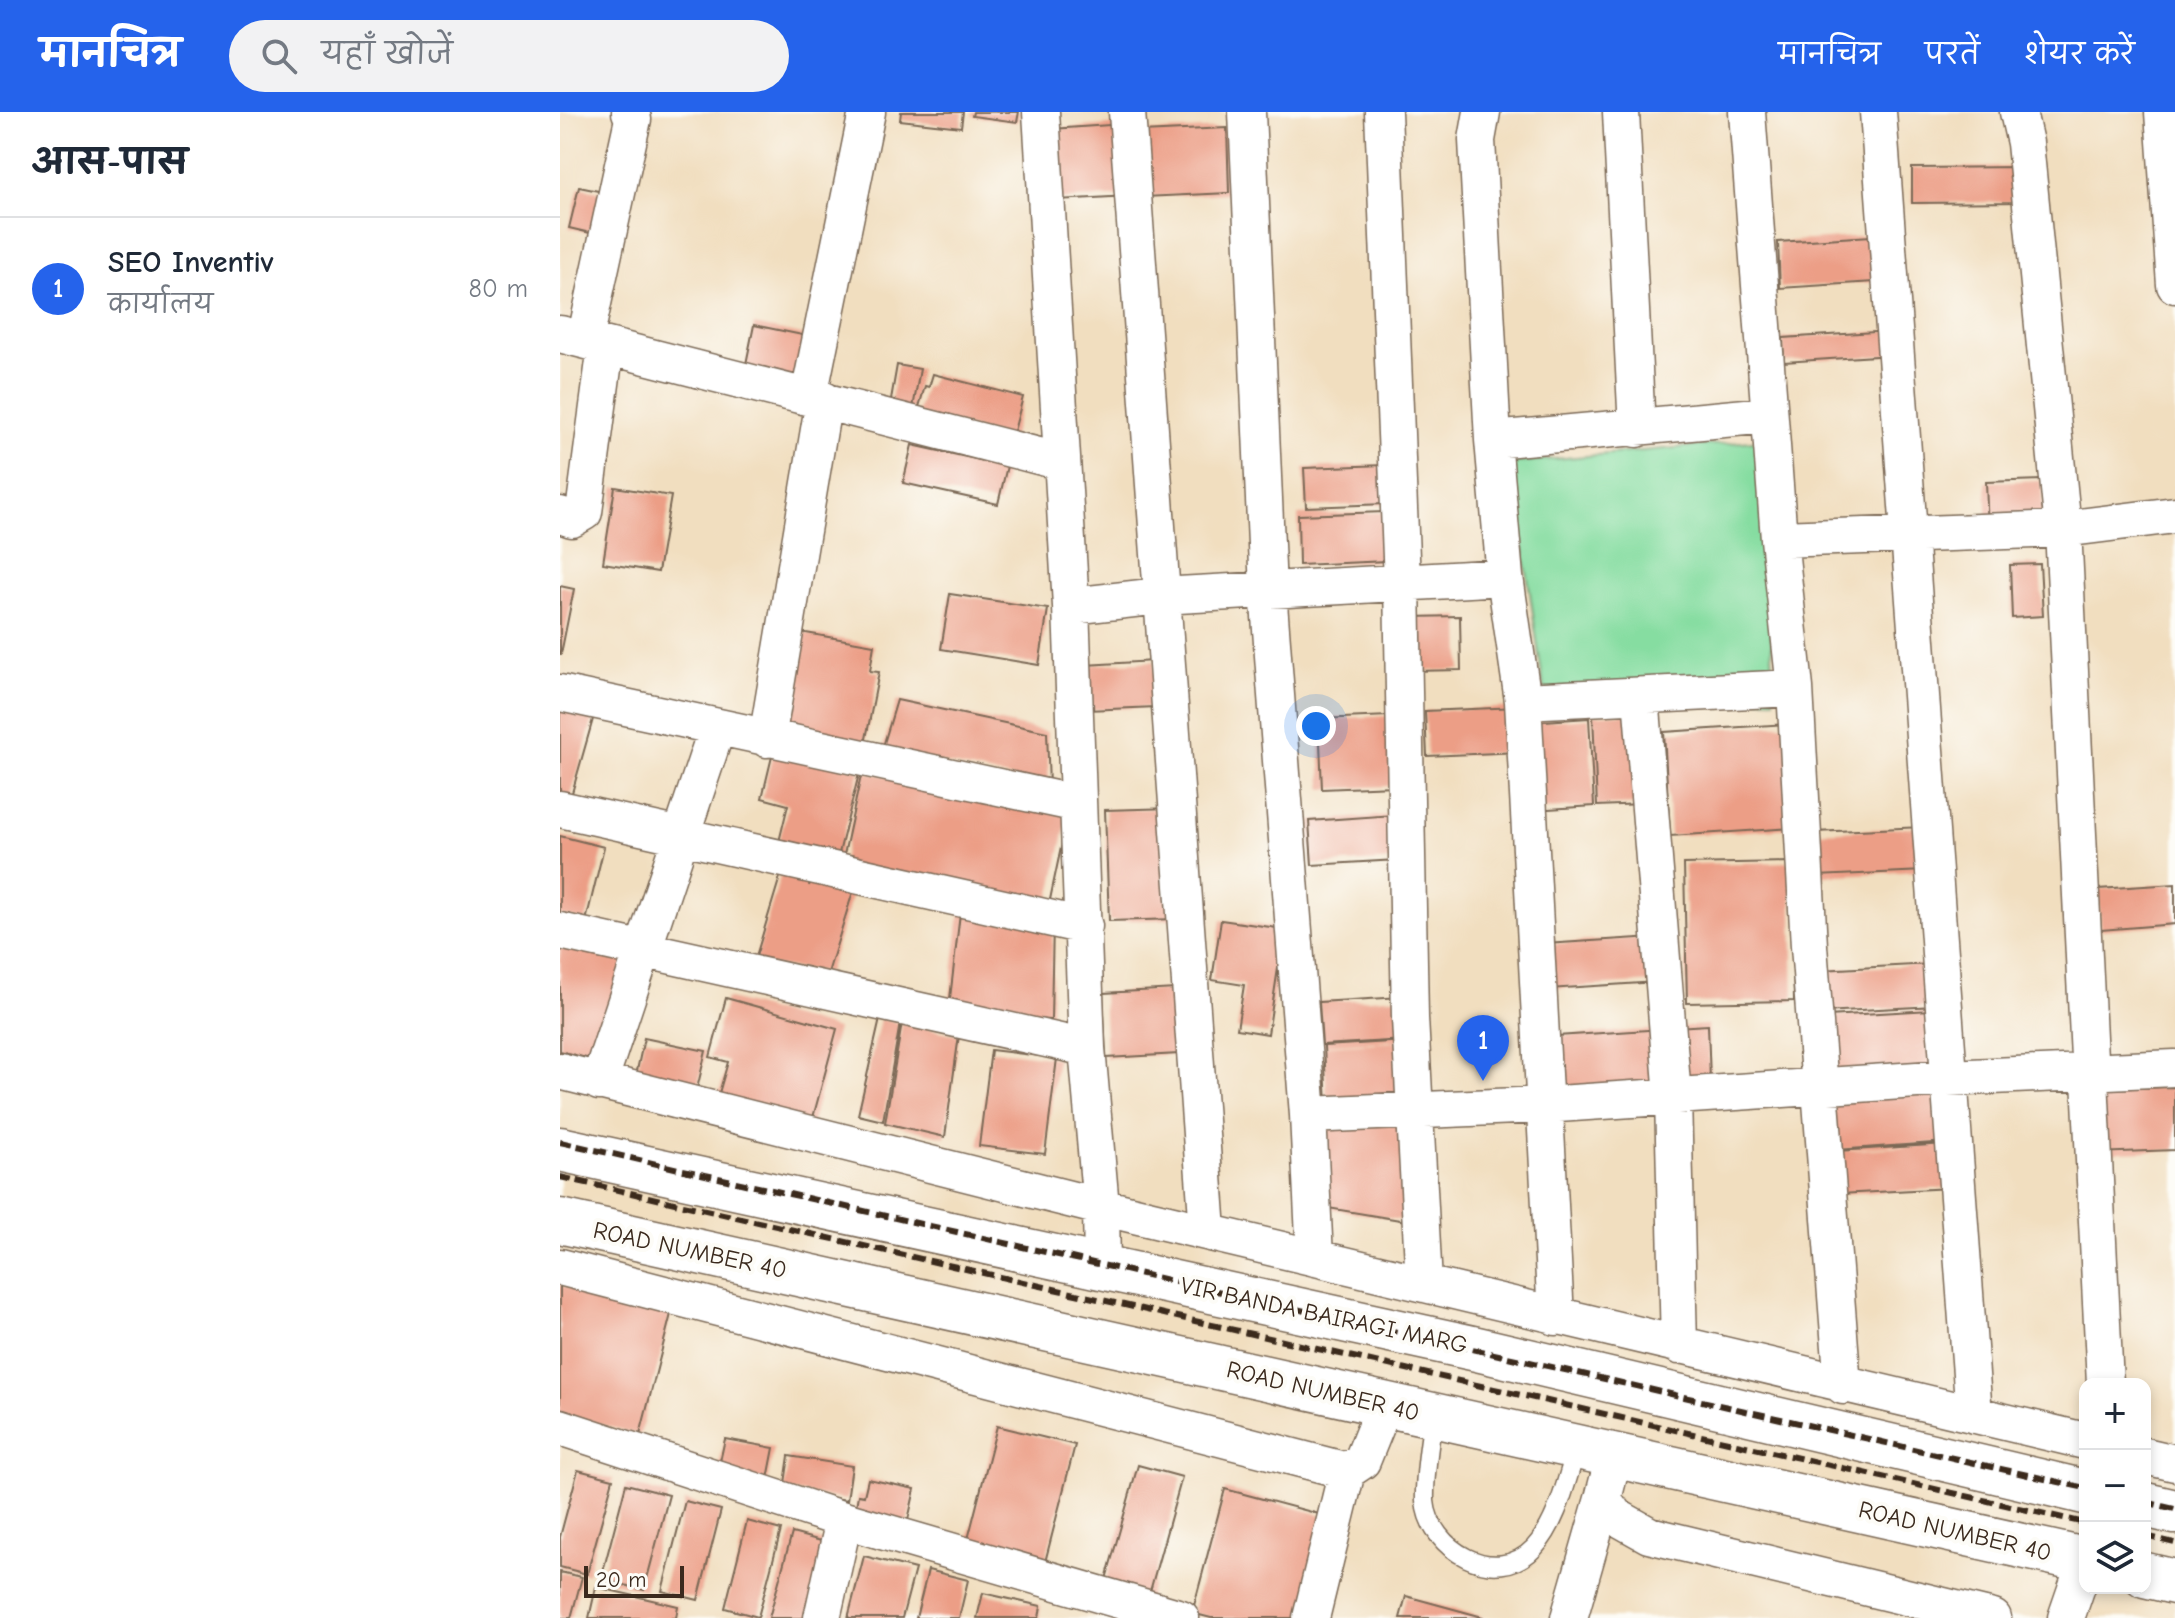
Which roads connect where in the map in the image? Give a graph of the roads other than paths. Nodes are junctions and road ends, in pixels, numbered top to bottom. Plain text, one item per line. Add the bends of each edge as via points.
1 (630, 112) edge
2 (867, 112) edge
3 (1041, 112) edge
4 (1127, 112) edge
5 (1247, 112) edge
6 (1383, 112) edge
7 (1482, 112) edge
8 (1621, 112) edge
9 (1747, 112) edge
10 (1878, 112) edge
11 (2018, 112) edge
12 (2167, 117) edge
13 (2172, 231) edge
14 (2175, 285) edge
15 (584, 340) edge
16 (816, 398) junction
17 (1768, 415) junction
18 (1637, 429) junction
19 (1493, 440) junction
20 (1062, 462) junction
21 (560, 515) edge
22 (2175, 515) edge
23 (2063, 529) junction
24 (1910, 536) junction
25 (1779, 539) junction
26 (1505, 577) junction
27 (1402, 582) junction
28 (1268, 590) junction
29 (1160, 596) junction
30 (1071, 606) junction
31 (1795, 688) junction
32 (560, 693) edge
33 (1641, 696) junction
34 (1523, 701) junction
35 (717, 728) junction
36 (767, 739) junction
37 (1078, 804) junction
38 (560, 809) edge
39 (678, 836) junction
40 (1084, 926) junction
41 (560, 931) edge
42 (643, 950) junction
43 (1087, 1048) junction
44 (2175, 1068) edge
45 (560, 1071) edge
46 (2087, 1073) junction
47 (1947, 1078) junction
48 (599, 1082) junction
49 (1821, 1088) junction
50 (1673, 1097) junction
51 (1543, 1105) junction
52 (1415, 1109) junction
53 (1308, 1115) junction
54 (560, 1149) edge
55 (1101, 1207) junction
56 (560, 1221) edge
57 (1208, 1231) junction
58 (1315, 1258) junction
59 (560, 1267) edge
60 (1102, 1267) junction
61 (1424, 1284) junction
62 (1556, 1317) junction
63 (1679, 1346) junction
64 (2105, 1378) edge
65 (1843, 1386) junction
66 (1385, 1404) junction
67 (1433, 1415) junction
68 (1974, 1415) junction
69 (560, 1427) edge
70 (2079, 1440) edge
71 (1595, 1452) junction
72 (2151, 1457) edge
73 (2175, 1463) edge
74 (1347, 1471) junction
75 (2079, 1491) edge
76 (1603, 1499) junction
77 (2151, 1506) edge
78 (2175, 1512) edge
79 (844, 1520) junction
80 (2079, 1561) edge
81 (2151, 1576) edge
82 (2079, 1580) edge
83 (2175, 1582) edge
84 (822, 1618) edge
85 (1181, 1618) edge
86 (1311, 1618) edge
87 (1569, 1618) edge
88 (1993, 1618) edge
89 (2066, 1618) edge

1 - 15 street via 633,119
2 - 16 street
3 - 20 street
4 - 29 street
5 - 28 street
6 - 27 street
7 - 19 street via 1477,140
8 - 18 street
9 - 17 street
10 - 24 street
11 - 23 street
12 - 13 street
13 - 14 street
15 - 16 street
15 - 21 street via 584,512 572,519
16 - 20 street
16 - 36 street
17 - 18 street
17 - 25 street
18 - 19 street
19 - 26 street
20 - 30 street
22 - 23 street
23 - 24 street
23 - 46 street via 2078,778
24 - 25 street
24 - 47 street
25 - 31 street
26 - 27 street
26 - 34 street
27 - 28 street
27 - 52 street
28 - 29 street
28 - 53 street
29 - 30 street
29 - 57 street
30 - 37 street
31 - 33 street
31 - 49 street
32 - 35 street
33 - 34 street
33 - 50 street
34 - 51 street
35 - 36 street
35 - 39 street
36 - 37 street
37 - 40 street
38 - 39 street
39 - 40 street
39 - 42 street
40 - 43 street
41 - 42 street
42 - 43 street
42 - 48 street
43 - 55 street
44 - 46 street
45 - 48 street
46 - 47 street
46 - 64 street
47 - 49 street
47 - 68 street
48 - 55 street
49 - 50 street
49 - 65 street
50 - 51 street
50 - 63 street
51 - 52 street
51 - 62 street
52 - 53 street
52 - 61 street
53 - 58 street
54 - 60 main road, VIR BANDA BAIRAGI MARG
55 - 57 street
55 - 60 street
56 - 66 main road, ROAD NUMBER 40
57 - 58 street
58 - 61 street
59 - 74 street
60 - 75 main road, VIR BANDA BAIRAGI MARG
61 - 62 street
62 - 63 street
63 - 65 street
65 - 68 street
66 - 67 main road, ROAD NUMBER 40
66 - 74 street via 1362,1461
67 - 71 main road, ROAD NUMBER 40
67 - 71 lane via 1425,1501 1429,1518 1448,1547 1481,1564 1516,1561 1532,1550
68 - 70 street
69 - 79 street
71 - 76 street
71 - 80 main road, ROAD NUMBER 40
72 - 73 street
74 - 86 street
76 - 87 street
76 - 88 street via 1629,1527 1649,1535
77 - 78 main road
79 - 84 street
79 - 85 street
81 - 83 main road
82 - 89 street

